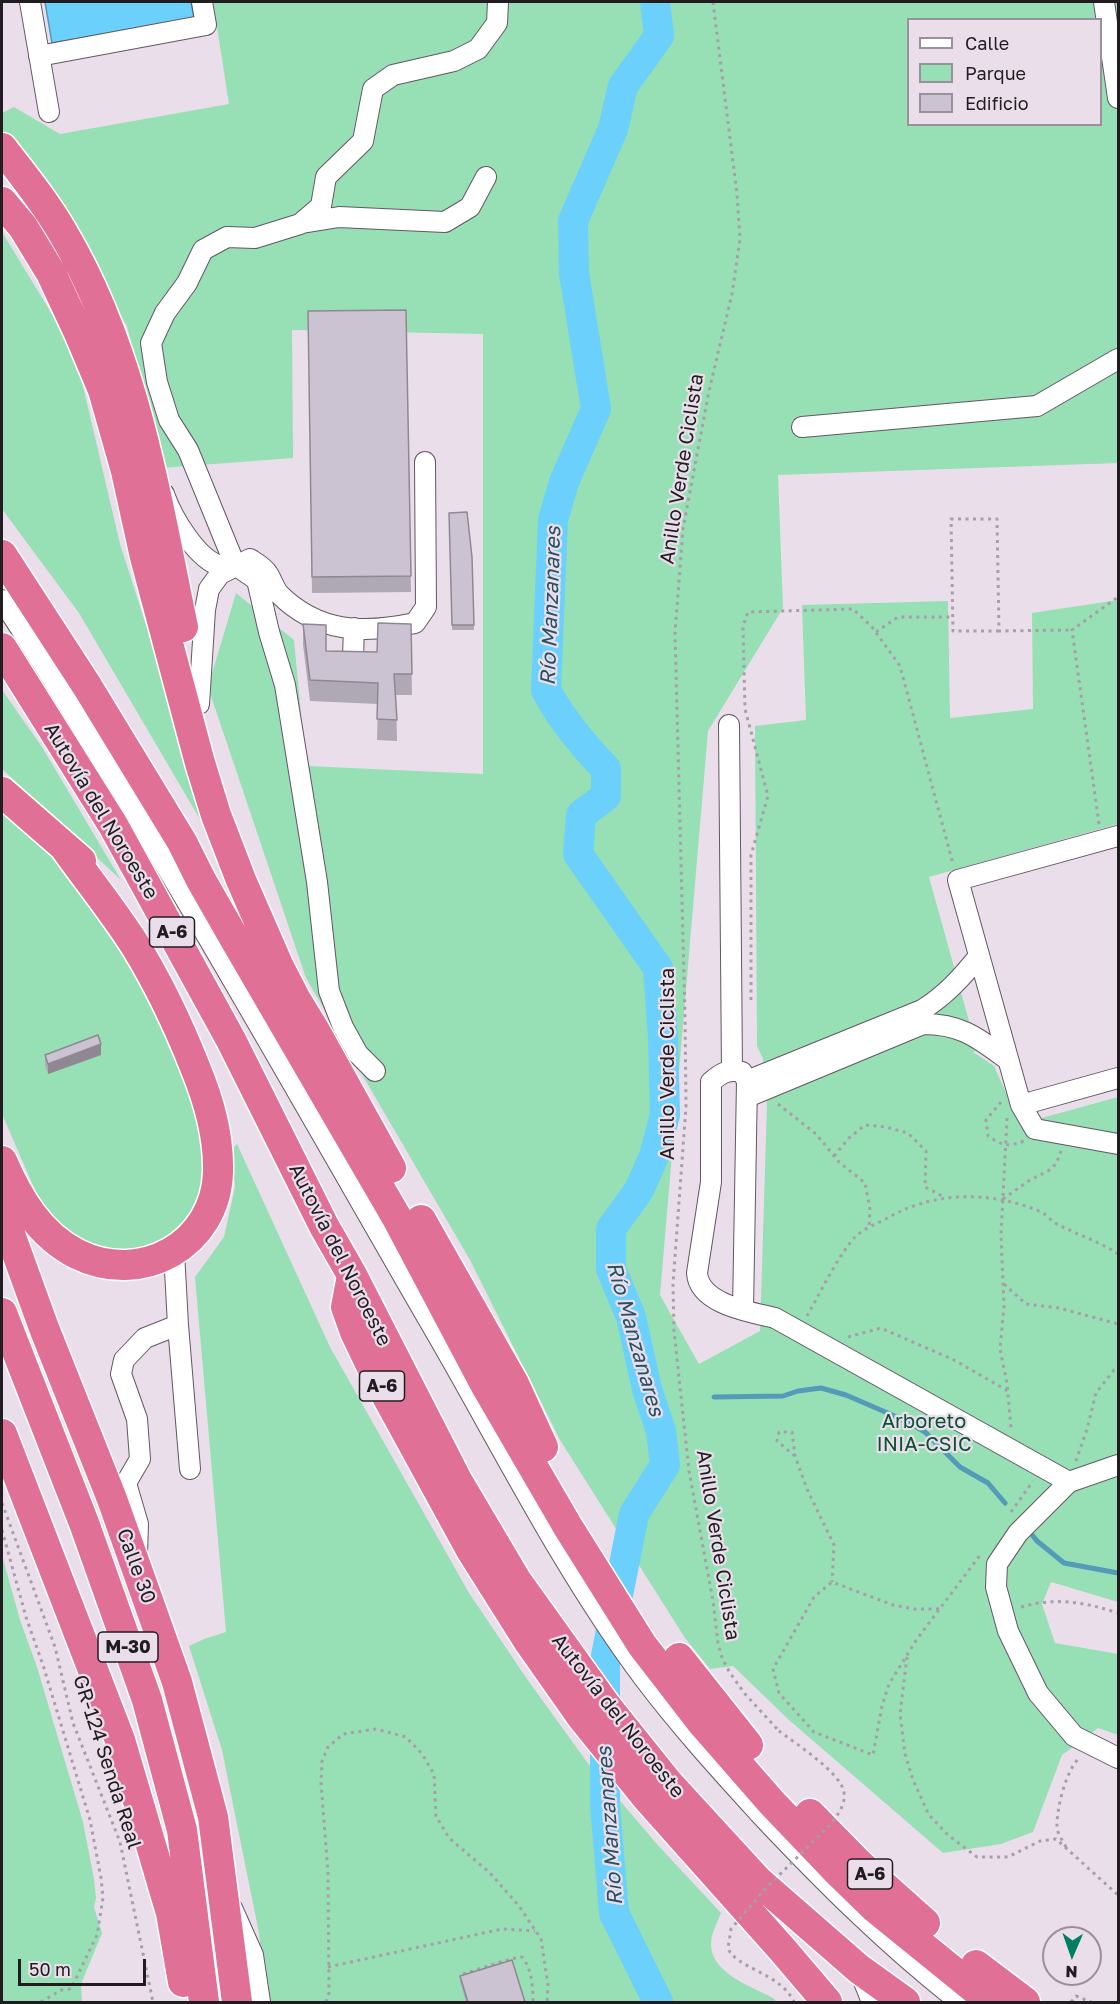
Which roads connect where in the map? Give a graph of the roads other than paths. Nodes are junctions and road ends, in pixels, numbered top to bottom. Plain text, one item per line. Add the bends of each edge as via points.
1 (30, 2) edge
2 (202, 2) edge
3 (498, 2) edge
4 (1104, 2) edge
5 (39, 56) junction
6 (1119, 98) edge
7 (49, 112) dead end
8 (2, 148) edge
9 (486, 177) dead end
10 (2, 202) edge
11 (300, 224) junction
12 (2, 231) edge
13 (1119, 359) edge
14 (802, 427) dead end
15 (425, 462) dead end
16 (151, 467) junction
17 (2, 555) edge
18 (145, 557) junction
19 (236, 566) junction
20 (2, 600) edge
21 (354, 628) junction
22 (2, 648) edge
23 (353, 657) edge
24 (199, 704) junction
25 (729, 725) dead end
26 (2, 792) edge
27 (1110, 838) edge
28 (66, 849) junction
29 (979, 956) junction
30 (315, 1031) junction
31 (1008, 1060) junction
32 (375, 1071) dead end
33 (1119, 1078) edge
34 (747, 1084) junction
35 (1021, 1105) junction
36 (1119, 1144) edge
37 (2, 1161) edge
38 (2, 1212) edge
39 (324, 1226) junction
40 (174, 1252) junction
41 (743, 1310) junction
42 (2, 1313) edge
43 (177, 1325) junction
44 (2, 1434) edge
45 (7, 1452) edge
46 (525, 1454) junction
47 (1119, 1465) edge
48 (190, 1468) dead end
49 (1069, 1482) junction
50 (136, 1569) junction
51 (722, 1744) junction
52 (1119, 1758) edge
53 (658, 1791) junction
54 (222, 1883) junction
55 (917, 1943) junction
56 (971, 1962) junction
57 (859, 1969) junction
58 (202, 2000) edge
59 (237, 2002) edge
60 (260, 2002) edge
61 (827, 2002) edge
62 (872, 2002) edge
63 (905, 2002) edge
64 (960, 2002) edge
65 (991, 2002) edge
66 (1025, 2002) edge
67 (1045, 2002) edge

1 - 5 lane
2 - 5 lane via 206,25
3 - 11 lane via 498,23 478,49 454,61 393,75 373,89 363,141 326,177 321,206
4 - 6 lane
5 - 7 lane
8 - 16 highway via 63,233 87,279 136,408
9 - 11 lane via 470,207 445,222 339,217
10 - 18 highway via 23,227 51,273 103,390
11 - 19 lane via 255,238 227,237 203,250 151,343 157,382 170,420 188,450
12 - 18 highway via 29,269 67,340
13 - 14 lane via 1037,406
15 - 21 lane via 426,607 415,623 384,630
16 - 19 lane via 195,548 209,560
16 - 24 highway
17 - 46 highway, A-6 via 182,842 431,1282 482,1352 502,1388
18 - 30 highway via 216,814 279,967
19 - 21 lane via 250,559 267,571 276,591 296,609 315,620
19 - 24 lane via 220,574 209,589
19 - 32 lane via 257,580 285,685 317,882 329,991 342,1027 358,1054
20 - 46 lane via 191,907 436,1332
21 - 23 lane
22 - 39 highway, Autovía del Noroeste / A-6 via 113,825 231,1040
24 - 30 highway via 256,899
25 - 34 lane
26 - 28 highway
27 - 29 lane via 958,880
28 - 39 highway via 106,884 150,940 195,1014 263,1142
28 - 40 highway via 154,978 180,1028 210,1108 218,1152 214,1193 199,1227
29 - 31 lane
29 - 34 lane via 958,982 922,1010
30 - 46 highway via 514,1384
31 - 34 lane via 972,1034 940,1024 923,1024
31 - 35 lane
33 - 35 lane
34 - 41 lane
34 - 41 lane via 721,1073 711,1083 711,1182 697,1273 697,1282 704,1292
35 - 36 lane via 1035,1129
37 - 40 highway via 20,1198 42,1228 77,1254 119,1265 156,1261
38 - 50 highway, Calle 30 / M-30
39 - 53 highway, Autovía del Noroeste / A-6 via 352,1275 448,1486 607,1707
40 - 43 lane
41 - 49 lane via 775,1318
42 - 58 highway, Calle 30 / M-30 via 84,1523 147,1700 182,1830
43 - 48 lane
43 - 50 lane via 145,1338 124,1360 121,1374 137,1419 140,1449 140,1459 126,1483 138,1524
44 - 45 highway
45 - 58 highway via 120,1740 171,1913 183,1984
46 - 51 highway, A-6 via 614,1563 665,1641
46 - 51 lane via 581,1583 642,1676
47 - 49 lane
49 - 52 lane via 1018,1533 998,1564 996,1587 1006,1623 1038,1693 1074,1736
50 - 54 highway, Calle 30 / M-30 via 177,1682 213,1817
51 - 55 highway, A-6 via 836,1870
51 - 56 highway, A-6 via 785,1787 860,1864
51 - 64 lane via 820,1878 916,1968
53 - 57 highway, Autovía del Noroeste / A-6
53 - 61 highway, A-6
54 - 59 highway, Calle 30 / M-30
54 - 60 lane via 253,1955
55 - 56 highway, A-6
55 - 65 highway, A-6
56 - 66 highway, A-6
56 - 67 highway, A-6
57 - 62 lane
57 - 63 highway, Autovía del Noroeste / A-6

